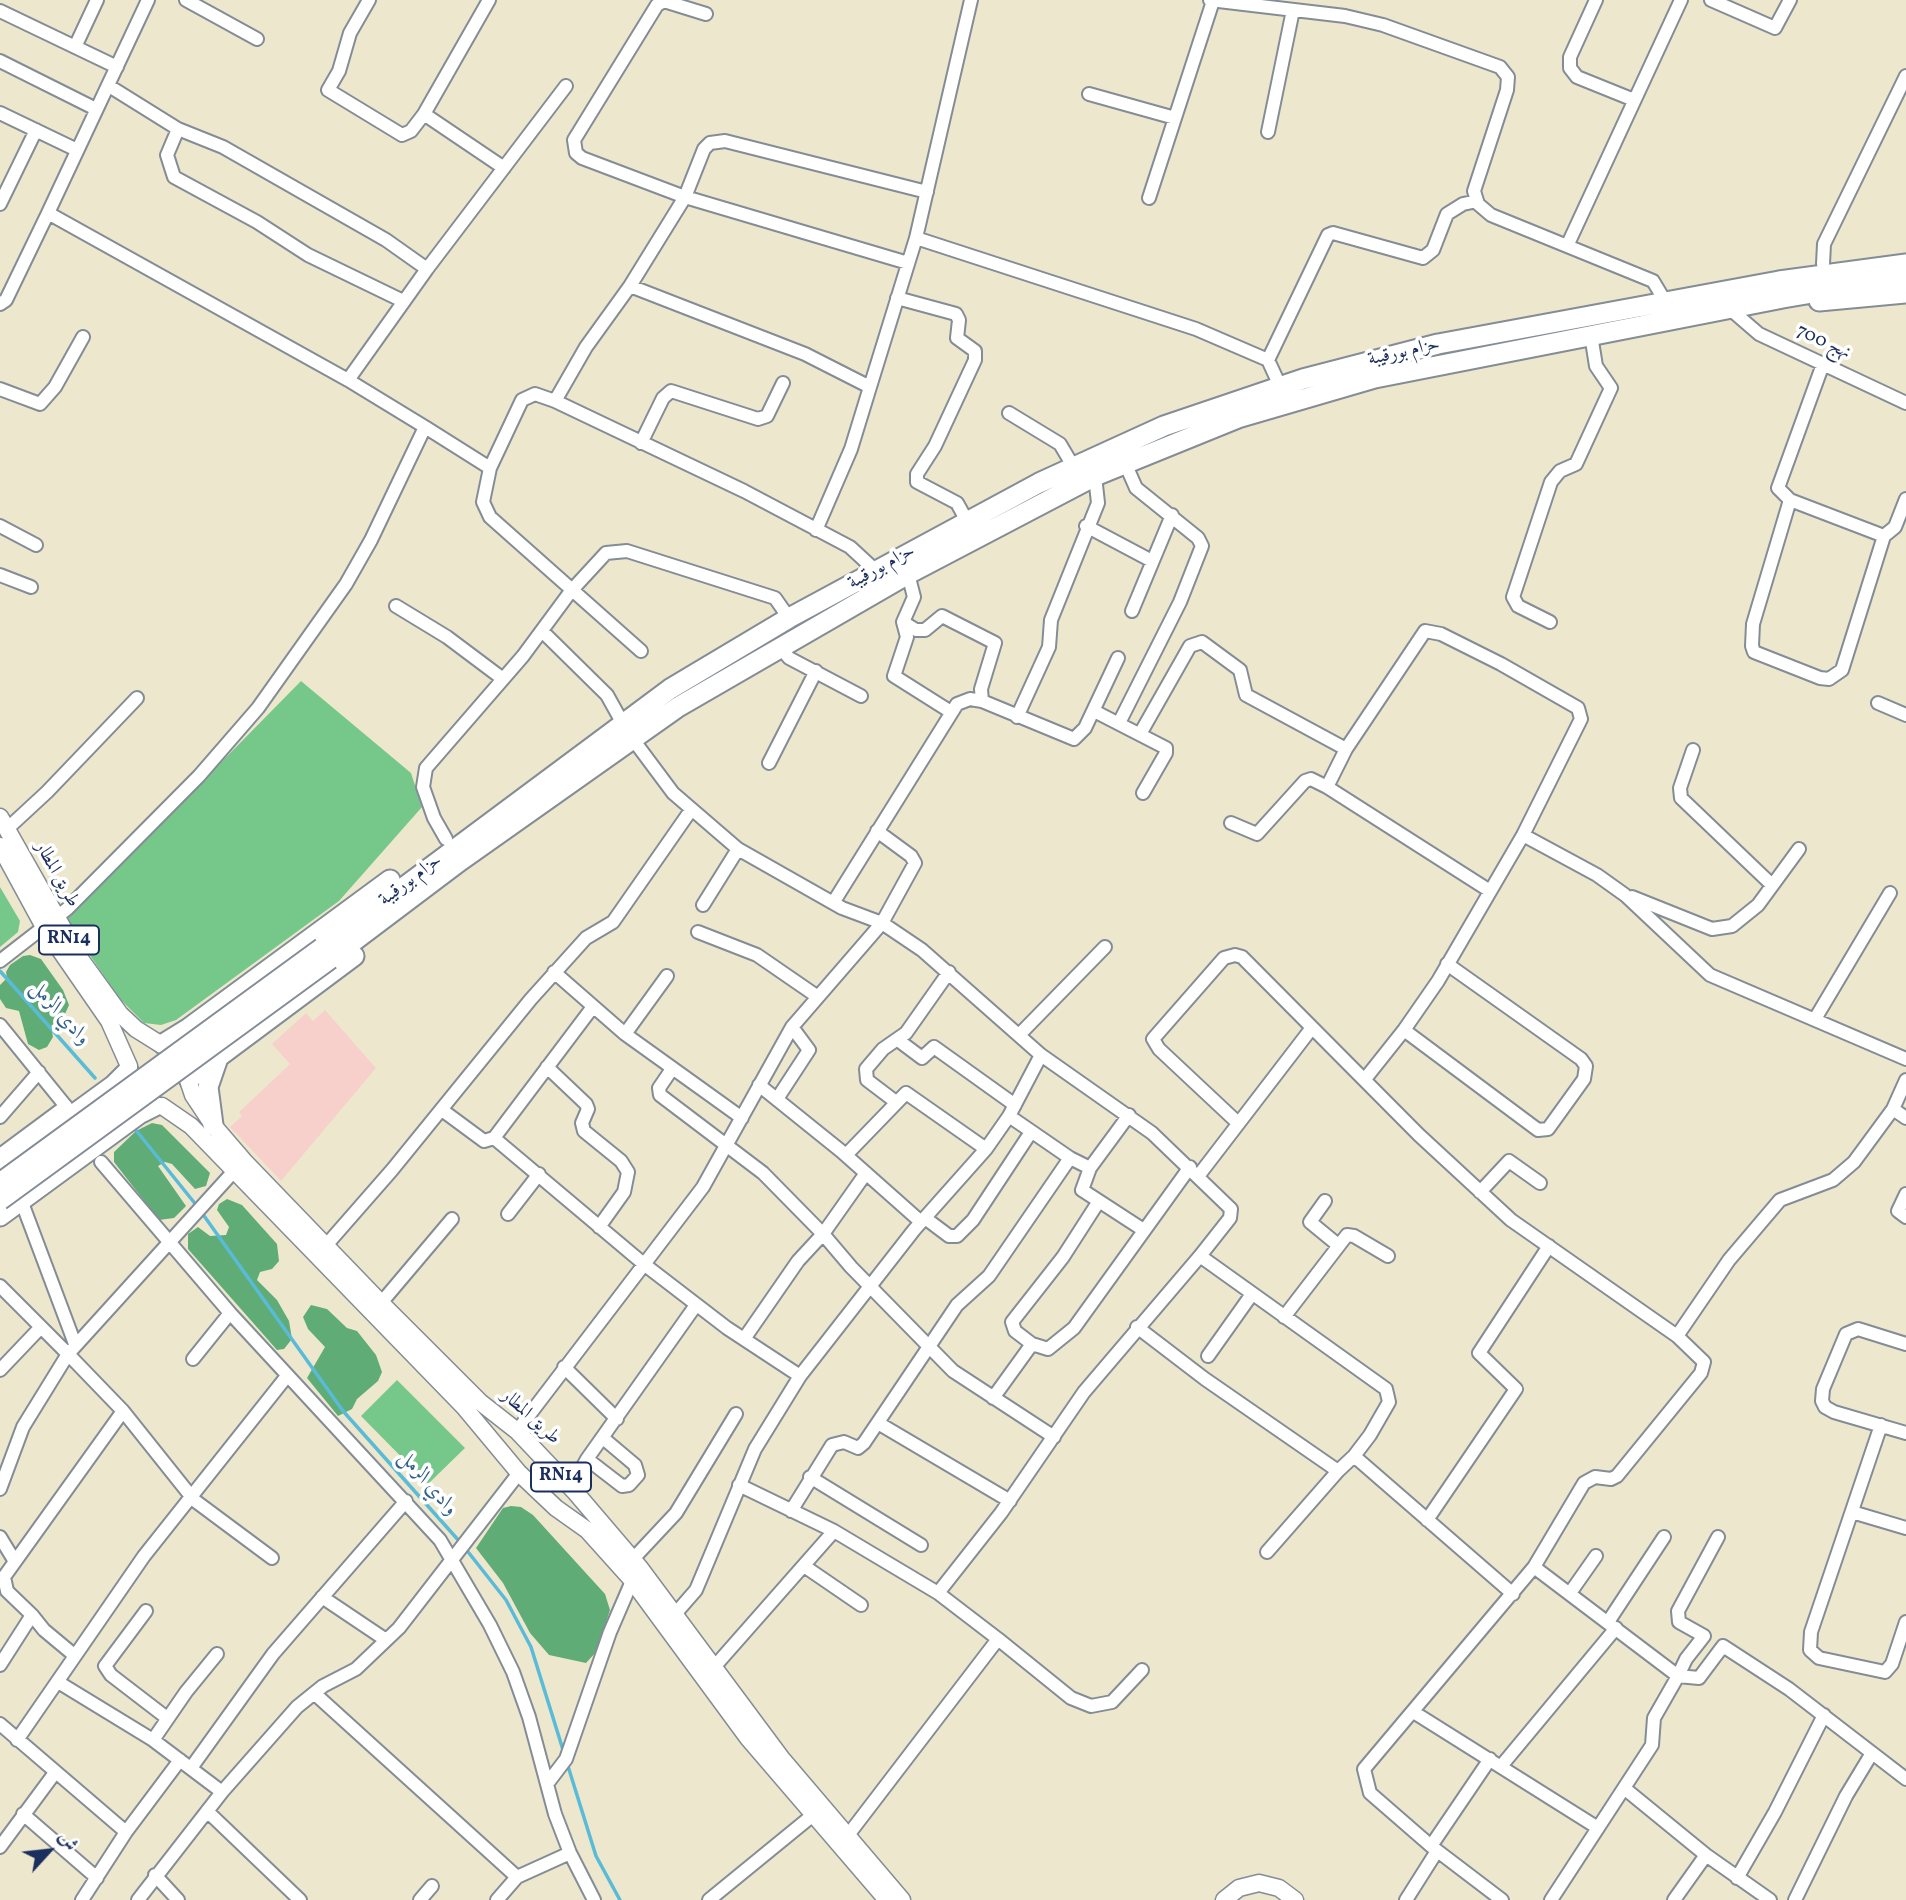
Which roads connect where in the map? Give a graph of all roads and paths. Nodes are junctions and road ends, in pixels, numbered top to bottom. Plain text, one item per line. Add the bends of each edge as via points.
1 (148, 0) edge
2 (186, 0) edge
3 (369, 0) edge
4 (489, 0) edge
5 (971, 0) edge
6 (1211, 0) edge
7 (1596, 0) edge
8 (1681, 0) edge
9 (1711, 0) edge
10 (1790, 0) edge
11 (92, 2) edge
12 (1293, 10) junction
13 (0, 11) edge
14 (706, 14) dead end
15 (257, 39) dead end
16 (75, 47) junction
17 (0, 61) edge
18 (117, 67) junction
19 (1906, 76) edge
20 (108, 86) junction
21 (566, 86) dead end
22 (1089, 94) dead end
23 (1634, 100) junction
24 (96, 109) junction
25 (0, 113) edge
26 (424, 114) junction
27 (1175, 118) junction
28 (36, 130) junction
29 (178, 130) junction
30 (1268, 132) dead end
31 (77, 150) junction
32 (504, 168) junction
33 (927, 192) junction
34 (685, 197) junction
35 (1149, 198) dead end
36 (1477, 201) junction
37 (0, 204) edge
38 (48, 213) junction
39 (916, 239) junction
40 (1568, 244) junction
41 (1906, 252) edge
42 (908, 263) junction
43 (1823, 264) junction
44 (1906, 264) edge
45 (426, 269) junction
46 (1906, 277) edge
47 (630, 286) junction
48 (1781, 289) junction
49 (1906, 293) edge
50 (897, 298) junction
51 (403, 301) junction
52 (1665, 301) junction
53 (0, 304) edge
54 (1730, 309) junction
55 (1591, 335) junction
56 (83, 337) dead end
57 (1268, 360) junction
58 (1822, 364) junction
59 (348, 380) junction
60 (783, 383) dead end
61 (1280, 386) junction
62 (870, 387) junction
63 (0, 389) edge
64 (555, 401) junction
65 (1906, 403) edge
66 (1009, 413) dead end
67 (425, 427) junction
68 (641, 443) junction
69 (1125, 463) junction
70 (1073, 466) junction
71 (490, 468) junction
72 (1095, 476) junction
73 (1906, 499) edge
74 (1790, 500) junction
75 (1172, 515) junction
76 (967, 522) junction
77 (0, 526) edge
78 (1086, 526) junction
79 (816, 530) junction
80 (1884, 536) junction
81 (36, 545) dead end
82 (1152, 561) junction
83 (876, 570) junction
84 (908, 574) junction
85 (0, 575) edge
86 (31, 586) dead end
87 (571, 591) junction
88 (396, 606) dead end
89 (1132, 611) dead end
90 (789, 618) junction
91 (1550, 621) dead end
92 (903, 622) junction
93 (542, 632) junction
94 (779, 646) junction
95 (641, 651) dead end
96 (1118, 658) dead end
97 (816, 671) junction
98 (503, 680) junction
99 (861, 696) dead end
100 (137, 698) dead end
101 (982, 701) junction
102 (1878, 704) dead end
103 (1094, 711) junction
104 (951, 712) junction
105 (1906, 715) edge
106 (1017, 717) junction
107 (1119, 723) junction
108 (627, 730) junction
109 (1140, 734) junction
110 (1346, 749) junction
111 (1693, 750) dead end
112 (769, 763) dead end
113 (1327, 787) junction
114 (1143, 793) dead end
115 (519, 809) junction
116 (691, 810) junction
117 (1231, 822) dead end
118 (3, 823) edge
119 (877, 831) junction
120 (1523, 835) junction
121 (446, 839) junction
122 (0, 846) edge
123 (738, 849) junction
124 (1799, 849) dead end
125 (1772, 885) junction
126 (1490, 891) junction
127 (1890, 893) dead end
128 (1625, 895) junction
129 (833, 903) junction
130 (704, 905) dead end
131 (49, 923) junction
132 (882, 923) junction
133 (698, 932) dead end
134 (1105, 947) dead end
135 (326, 953) junction
136 (0, 961) edge
137 (1447, 964) junction
138 (554, 972) junction
139 (949, 972) junction
140 (667, 976) dead end
141 (818, 997) junction
142 (592, 1008) junction
143 (1815, 1018) junction
144 (0, 1025) edge
145 (792, 1027) junction
146 (1311, 1029) junction
147 (1404, 1030) junction
148 (625, 1034) junction
149 (1019, 1035) junction
150 (898, 1040) junction
151 (161, 1044) junction
152 (1041, 1055) junction
153 (219, 1056) junction
154 (1906, 1059) edge
155 (547, 1067) junction
156 (128, 1069) junction
157 (672, 1069) junction
158 (39, 1072) junction
159 (1365, 1079) junction
160 (1906, 1080) edge
161 (189, 1081) junction
162 (759, 1085) junction
163 (777, 1099) junction
164 (896, 1102) junction
165 (159, 1106) junction
166 (1893, 1109) junction
167 (442, 1110) junction
168 (1012, 1110) junction
169 (69, 1111) junction
170 (1129, 1115) junction
171 (0, 1117) edge
172 (742, 1118) junction
173 (1906, 1118) edge
174 (1238, 1123) junction
175 (213, 1125) junction
176 (1031, 1132) junction
177 (494, 1138) junction
178 (726, 1148) junction
179 (986, 1149) junction
180 (0, 1155) edge
181 (846, 1156) junction
182 (1070, 1158) junction
183 (101, 1162) dead end
184 (0, 1168) edge
185 (1090, 1168) junction
186 (235, 1170) junction
187 (1194, 1171) junction
188 (866, 1173) junction
189 (539, 1174) junction
190 (0, 1183) edge
191 (1539, 1183) dead end
192 (1480, 1192) junction
193 (1906, 1194) edge
194 (269, 1196) junction
195 (0, 1200) edge
196 (22, 1200) junction
197 (1099, 1201) junction
198 (1325, 1201) dead end
199 (508, 1214) dead end
200 (0, 1216) edge
201 (1906, 1217) edge
202 (452, 1219) dead end
203 (923, 1220) junction
204 (599, 1227) junction
205 (1142, 1229) junction
206 (823, 1234) junction
207 (169, 1242) junction
208 (1338, 1245) junction
209 (1549, 1246) junction
210 (321, 1251) junction
211 (1200, 1256) junction
212 (1388, 1256) dead end
213 (645, 1265) junction
214 (870, 1284) junction
215 (0, 1286) edge
216 (1252, 1294) junction
217 (381, 1303) junction
218 (696, 1305) junction
219 (230, 1313) junction
220 (1284, 1317) junction
221 (1137, 1327) junction
222 (41, 1328) junction
223 (1677, 1336) junction
224 (744, 1339) junction
225 (1032, 1344) junction
226 (1906, 1344) edge
227 (71, 1349) junction
228 (929, 1349) junction
229 (1208, 1356) dead end
230 (193, 1359) dead end
231 (564, 1367) junction
232 (0, 1370) edge
233 (287, 1376) junction
234 (800, 1376) junction
235 (993, 1398) junction
236 (123, 1412) junction
237 (736, 1413) dead end
238 (617, 1419) junction
239 (878, 1423) junction
240 (1881, 1425) junction
241 (511, 1427) junction
242 (1906, 1433) edge
243 (1054, 1437) junction
244 (490, 1438) junction
245 (603, 1438) junction
246 (1354, 1456) junction
247 (587, 1459) junction
248 (1338, 1471) junction
249 (519, 1473) junction
250 (810, 1477) junction
251 (739, 1485) junction
252 (0, 1489) edge
253 (574, 1491) junction
254 (189, 1494) junction
255 (406, 1501) junction
256 (1010, 1501) junction
257 (556, 1508) junction
258 (791, 1511) junction
259 (1852, 1512) junction
260 (1427, 1520) junction
261 (1906, 1528) edge
262 (834, 1531) junction
263 (1664, 1537) dead end
264 (1718, 1537) dead end
265 (0, 1538) edge
266 (921, 1545) dead end
267 (1267, 1552) dead end
268 (1596, 1556) dead end
269 (272, 1558) dead end
270 (452, 1558) junction
271 (14, 1560) junction
272 (804, 1566) junction
273 (1534, 1567) junction
274 (635, 1569) junction
275 (938, 1593) junction
276 (1570, 1593) junction
277 (1513, 1594) junction
278 (322, 1597) junction
279 (861, 1605) dead end
280 (146, 1611) dead end
281 (32, 1615) junction
282 (670, 1620) junction
283 (1906, 1622) edge
284 (1612, 1625) junction
285 (1704, 1636) junction
286 (998, 1639) junction
287 (1903, 1639) edge
288 (386, 1640) junction
289 (1723, 1646) junction
290 (218, 1654) dead end
291 (74, 1655) junction
292 (0, 1665) edge
293 (1142, 1670) dead end
294 (710, 1673) junction
295 (1678, 1676) junction
296 (58, 1682) junction
297 (314, 1693) junction
298 (1415, 1713) junction
299 (1824, 1715) junction
300 (167, 1718) junction
301 (0, 1724) edge
302 (17, 1740) junction
303 (153, 1740) junction
304 (1872, 1753) junction
305 (1496, 1762) junction
306 (186, 1764) junction
307 (54, 1774) junction
308 (1906, 1779) edge
309 (547, 1784) junction
310 (1624, 1788) junction
311 (222, 1792) junction
312 (207, 1811) junction
313 (23, 1814) junction
314 (813, 1815) junction
315 (1598, 1828) junction
316 (126, 1832) junction
317 (844, 1842) junction
318 (0, 1847) edge
319 (1434, 1848) junction
320 (570, 1853) junction
321 (1706, 1855) junction
322 (155, 1875) junction
323 (517, 1877) junction
324 (97, 1878) junction
325 (1737, 1878) junction
326 (432, 1886) dead end
327 (82, 1900) edge
328 (138, 1900) edge
329 (177, 1900) edge
330 (300, 1900) edge
331 (420, 1900) edge
332 (497, 1900) edge
333 (594, 1900) edge
334 (709, 1900) edge
335 (887, 1900) edge
336 (902, 1900) edge
337 (1224, 1900) edge
338 (1295, 1900) edge
339 (1406, 1900) edge
340 (1502, 1900) edge
341 (1551, 1900) edge
342 (1674, 1900) edge
343 (1770, 1900) edge
344 (1795, 1900) edge

1 - 18 street
2 - 15 street
3 - 26 street via 350,33 328,90 402,135
4 - 26 street
5 - 33 street
6 - 12 street
6 - 27 street
7 - 23 street via 1570,57 1570,68 1577,77
8 - 23 street
9 - 10 street via 1774,28
11 - 16 street
12 - 30 street
12 - 36 street via 1384,25 1504,69 1507,90 1474,191
13 - 16 street
14 - 34 street via 664,1 657,5 574,141 582,158
16 - 18 street
17 - 24 street
18 - 20 street
19 - 43 street via 1824,244
20 - 24 street
20 - 29 street
21 - 32 street
22 - 27 street
23 - 40 street
24 - 31 street
25 - 28 street
26 - 32 street
27 - 35 street
28 - 31 street
28 - 37 street
29 - 45 street via 234,153 386,240
29 - 51 street via 167,155 174,177 308,255
31 - 38 street
32 - 45 street
33 - 34 street via 725,141 710,143 705,149
33 - 39 street
34 - 42 street
34 - 47 street
36 - 40 street via 1491,215
36 - 57 street via 1447,214 1433,250 1423,258 1328,235
38 - 53 street
38 - 59 street
39 - 42 street
39 - 57 street via 1196,329
40 - 52 street via 1654,281
41 - 43 highway
42 - 50 street
43 - 48 highway
44 - 48 highway, حزام بورقيبة
45 - 51 street
46 - 48 highway, حزام بورقيبة
47 - 62 street via 806,354
47 - 64 street via 586,347
48 - 49 highway via 1829,301
48 - 52 highway, حزام بورقيبة
48 - 54 highway, حزام بورقيبة
50 - 62 street
50 - 76 street via 956,314 956,335 975,351 935,446 917,474 917,482 957,503
51 - 59 street
52 - 61 highway, حزام بورقيبة via 1425,347
54 - 55 highway, حزام بورقيبة
54 - 58 street, نهج 700 via 1759,334
55 - 69 highway, حزام بورقيبة via 1440,364 1310,396 1238,418
55 - 91 street via 1596,366 1611,388 1576,464 1560,471 1551,482 1513,597 1518,606
56 - 63 street via 40,404
57 - 61 street
58 - 65 street, نهج 700
58 - 74 street via 1778,488
59 - 67 street
60 - 68 street via 767,416 758,419 670,391
61 - 70 highway, حزام بورقيبة via 1164,426
62 - 79 street via 851,449
64 - 68 street
64 - 71 street via 535,394 522,400
66 - 70 street via 1060,444
67 - 71 street
67 - 131 street via 346,584 258,708 199,776
68 - 79 street
69 - 72 highway, حزام بورقيبة
69 - 75 street via 1136,488
70 - 76 highway, حزام بورقيبة
71 - 87 street via 483,496 486,511
72 - 78 street via 1098,503
72 - 84 highway, حزام بورقيبة
73 - 80 street via 1895,527
74 - 80 street
74 - 80 street via 1751,640 1754,652 1809,674 1829,679 1842,670
75 - 82 street
75 - 107 street via 1198,538 1200,556
76 - 83 highway, حزام بورقيبة
77 - 81 street
78 - 82 street
78 - 106 street via 1051,621 1049,647
79 - 83 street via 850,547
82 - 89 street
83 - 90 highway, حزام بورقيبة
84 - 92 street via 914,597
84 - 94 highway, حزام بورقيبة
85 - 86 street
87 - 90 street via 598,559 616,549 775,598
87 - 93 street
87 - 95 street
88 - 98 street via 454,641
90 - 108 highway, حزام بورقيبة via 670,689
92 - 101 street via 925,630 942,616 995,643 981,688
92 - 104 street via 907,636 894,676
93 - 98 street
93 - 108 street via 601,688
94 - 97 street via 789,658
94 - 108 highway, حزام بورقيبة
96 - 103 street
97 - 99 street
97 - 112 street
98 - 121 street via 422,775 434,818
100 - 118 street via 47,792
101 - 104 street via 964,700
101 - 106 street
102 - 105 street
103 - 106 street via 1080,735 1070,739
103 - 107 street
104 - 119 street
107 - 109 street
108 - 115 highway, حزام بورقيبة
108 - 116 street via 663,781
109 - 110 street via 1190,646 1202,642 1240,670 1246,695
109 - 114 street via 1167,750
110 - 113 street
110 - 120 street via 1419,635 1425,631 1441,634 1582,713
111 - 125 street via 1681,798
113 - 117 street via 1311,779 1305,781 1257,834
113 - 126 street
115 - 121 highway
115 - 135 highway, حزام بورقيبة
115 - 153 highway via 459,877
116 - 123 street
116 - 138 street via 613,922 586,938
118 - 131 main road, طريق المطار / RN14
119 - 129 street
119 - 132 street via 915,863
120 - 126 street
120 - 128 street
121 - 151 highway
122 - 131 main road, طريق المطار / RN14
123 - 129 street
123 - 130 street
124 - 125 street
125 - 128 street via 1745,916 1721,929
126 - 137 street
127 - 143 street
128 - 143 street via 1710,975
129 - 132 street
131 - 136 street
131 - 151 main road, طريق المطار / RN14 via 120,1014
131 - 156 main road, طريق المطار / RN14 via 108,1021
132 - 139 street
132 - 141 street
133 - 141 street via 757,955
134 - 149 street
135 - 190 highway, حزام بورقيبة, bridge
135 - 195 highway, حزام بورقيبة, bridge
137 - 147 street
137 - 147 street via 1581,1059 1586,1066 1584,1079 1548,1129 1538,1130
138 - 142 street
138 - 167 street
139 - 149 street
139 - 150 street
140 - 148 street
141 - 145 street
142 - 148 street
142 - 155 street
143 - 154 street
144 - 158 street
145 - 162 street
145 - 163 street via 809,1050
146 - 159 street
146 - 174 street
146 - 174 street via 1235,955 1224,958 1156,1033 1153,1039 1159,1049
147 - 159 street
148 - 157 street
149 - 152 street
150 - 164 street via 883,1049 865,1074
150 - 168 street via 922,1058 934,1047
151 - 156 main road via 142,1048
151 - 161 main road via 181,1053
152 - 168 street
152 - 170 street
153 - 161 highway
153 - 175 highway via 208,1087
155 - 177 street
155 - 204 street via 586,1104 584,1131 628,1172 624,1192
156 - 165 main road via 133,1093
156 - 169 highway
157 - 172 street
157 - 178 street via 659,1088 660,1095
158 - 169 street
158 - 171 street
159 - 192 street
160 - 166 street
161 - 165 main road via 178,1100
161 - 175 main road, طريق المطار / RN14
162 - 163 street
162 - 172 street
163 - 181 street
164 - 179 street via 909,1093
164 - 181 street
165 - 186 main road, طريق المطار / RN14 via 191,1126
165 - 196 highway via 139,1114
166 - 173 street
166 - 223 street via 1854,1162 1833,1180 1788,1195 1771,1208
167 - 177 street via 484,1142
167 - 210 street
168 - 176 street
168 - 179 street
169 - 180 street
169 - 184 highway
170 - 185 street
170 - 187 street
172 - 178 street
174 - 187 street
175 - 194 main road, طريق المطار / RN14
176 - 182 street
176 - 203 street via 973,1220 957,1236
177 - 189 street
178 - 206 street via 763,1173
178 - 213 street
179 - 203 street
181 - 188 street
182 - 185 street
182 - 228 street via 989,1276 962,1299
183 - 207 street
185 - 197 street via 1082,1190
186 - 194 main road, طريق المطار / RN14
186 - 207 street
187 - 205 street
187 - 211 street via 1229,1205 1231,1213
188 - 203 street
188 - 206 street
189 - 199 street
189 - 204 street
191 - 192 street via 1510,1161
192 - 209 street
193 - 201 street via 1898,1211
194 - 210 main road, طريق المطار / RN14
196 - 200 highway
196 - 227 street
197 - 205 street
197 - 225 street via 1012,1322 1015,1331
198 - 208 street via 1310,1222
202 - 217 street
203 - 214 street
204 - 213 street
205 - 225 street via 1068,1336 1048,1349
206 - 214 street
206 - 224 street via 798,1261
207 - 219 street
207 - 227 street
208 - 212 street via 1350,1235
208 - 220 street
209 - 223 street
209 - 260 street via 1479,1353 1516,1389
210 - 217 main road, طريق المطار / RN14
210 - 244 main road, طريق المطار / RN14
211 - 216 street
211 - 221 street
213 - 218 street
213 - 231 street
214 - 228 street
214 - 234 street
215 - 222 street
216 - 220 street
216 - 229 street
217 - 241 main road, طريق المطار / RN14
218 - 224 street
218 - 238 street
219 - 230 street
219 - 233 street
220 - 246 street via 1389,1393 1383,1413
221 - 243 street
221 - 248 street
222 - 227 street
222 - 232 street
223 - 273 street via 1701,1357 1704,1368 1617,1476 1595,1477 1584,1483
224 - 234 street
225 - 235 street
226 - 240 street via 1852,1330 1846,1334 1823,1389 1825,1407
227 - 236 street
227 - 252 street via 23,1427
228 - 235 street
228 - 239 street
231 - 238 street
231 - 241 street
233 - 254 street
233 - 255 street
234 - 251 street via 759,1442
235 - 243 street
236 - 254 street
236 - 271 street
237 - 274 street via 676,1513
238 - 245 street
239 - 250 street via 858,1448 844,1442 832,1445
239 - 256 street
240 - 242 street
240 - 259 street
241 - 244 main road
241 - 253 main road, طريق المطار / RN14
243 - 256 street
244 - 249 main road, طريق المطار / RN14
245 - 247 street
245 - 247 street via 635,1465 638,1475 622,1486
246 - 248 street
246 - 260 street
247 - 253 street
248 - 267 street
249 - 257 main road, طريق المطار / RN14
249 - 270 street
250 - 258 street
250 - 266 street
251 - 258 street
251 - 282 street via 699,1584
253 - 257 main road
253 - 274 main road, طريق المطار / RN14
254 - 269 street
254 - 291 street
255 - 270 street
255 - 278 street
256 - 275 street
257 - 274 main road, طريق المطار / RN14
258 - 262 street
259 - 261 street
259 - 287 street via 1811,1632 1810,1650 1819,1658 1885,1672
260 - 277 street
262 - 272 street
262 - 275 street
263 - 284 street
264 - 285 street via 1677,1617
265 - 271 street
268 - 276 street
270 - 288 street
270 - 309 street via 513,1672
271 - 281 street via 4,1585
272 - 279 street
272 - 294 street
273 - 276 street
273 - 277 street
274 - 282 main road, طريق المطار / RN14
274 - 309 street via 566,1759
275 - 286 street
276 - 284 street
277 - 298 street
278 - 288 street
278 - 306 street
280 - 300 street via 105,1666
281 - 291 street
281 - 292 street
282 - 294 main road, طريق المطار / RN14
283 - 287 street
284 - 295 street
284 - 305 street
285 - 289 street
285 - 295 street
286 - 293 street via 1071,1698 1091,1706 1112,1702
286 - 317 street
288 - 297 street via 349,1674
289 - 295 street via 1699,1678
289 - 299 street
290 - 300 street
291 - 296 street
294 - 314 main road, طريق المطار / RN14
294 - 317 main road, طريق المطار / RN14
295 - 310 street via 1654,1718 1652,1745
296 - 302 street
296 - 303 street
297 - 311 street
297 - 323 street
298 - 305 street
298 - 319 street via 1364,1769 1365,1780 1370,1793
299 - 304 street
299 - 325 street
300 - 303 street
301 - 302 street
302 - 307 street
303 - 306 street
304 - 308 street
304 - 344 street
305 - 315 street
305 - 319 street
306 - 311 street
306 - 316 street
307 - 313 street
307 - 316 street
309 - 320 street
310 - 315 street
310 - 321 street
311 - 312 street
312 - 322 street
312 - 330 street
313 - 318 street
313 - 324 street
314 - 317 main road, طريق المطار / RN14
314 - 334 street
315 - 341 street
316 - 324 street
317 - 335 main road, طريق المطار / RN14
317 - 336 main road, طريق المطار / RN14
319 - 339 street
319 - 340 street
320 - 323 street
320 - 333 street
321 - 325 street
321 - 342 street
322 - 328 street
322 - 329 street
323 - 332 street
324 - 327 street
325 - 343 street
326 - 331 street
337 - 338 main road via 1239,1888 1259,1883 1279,1888

